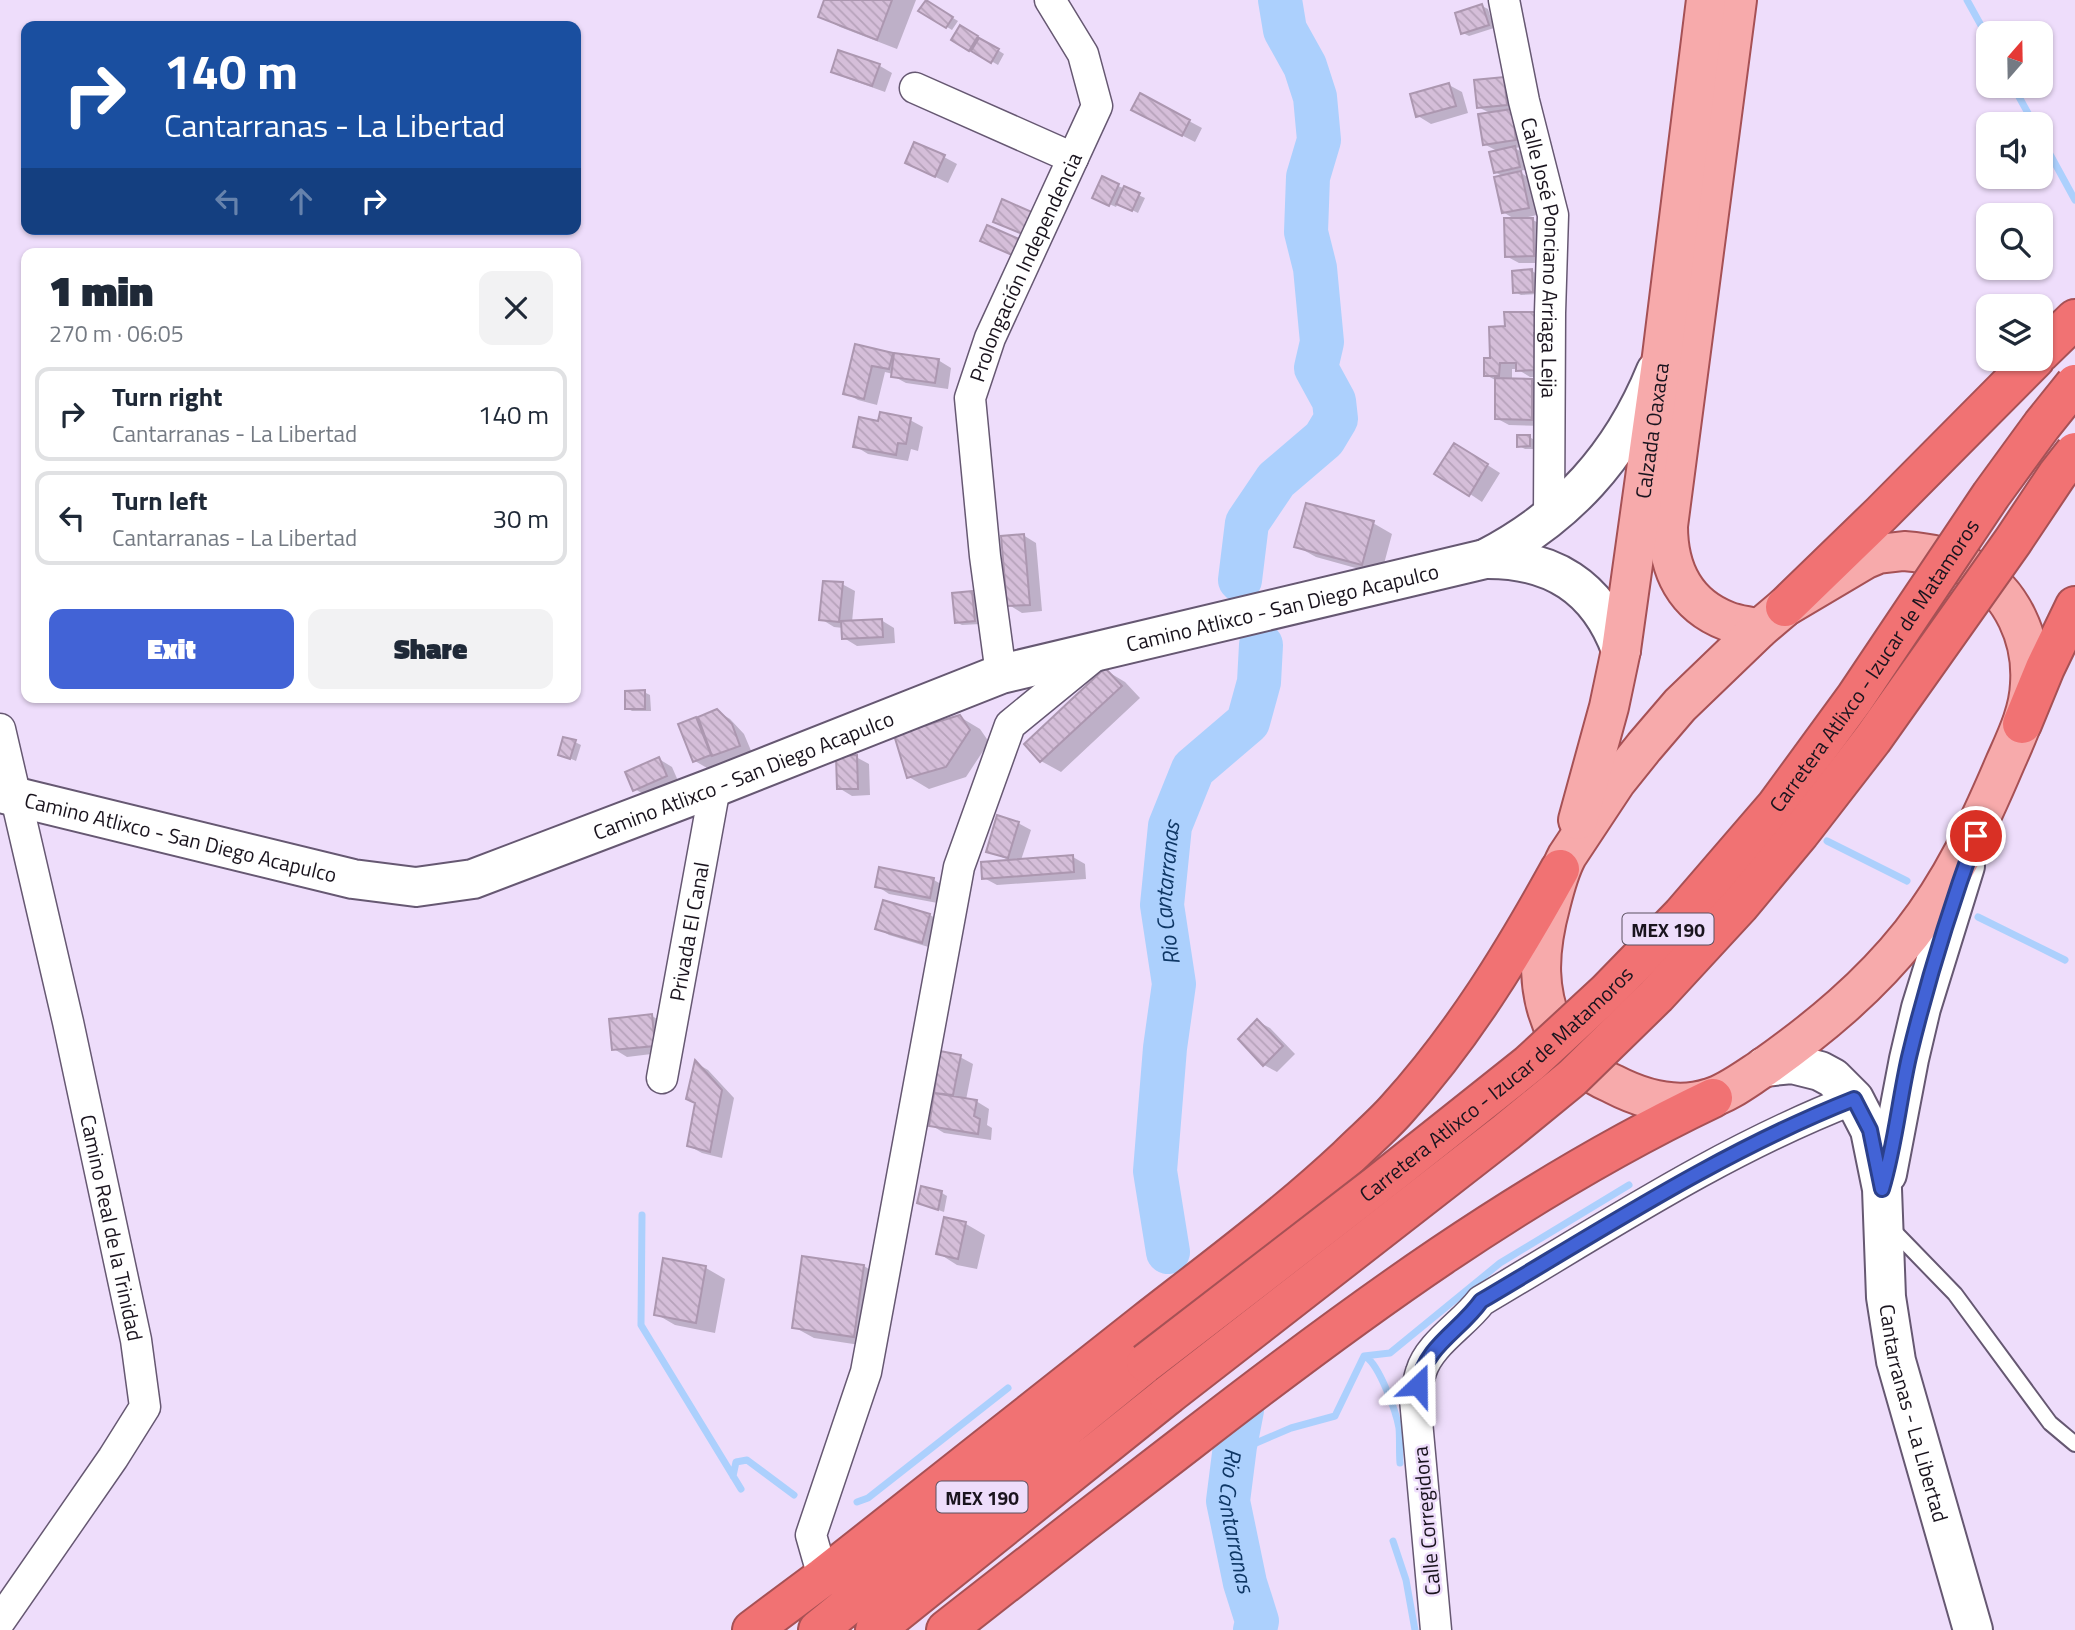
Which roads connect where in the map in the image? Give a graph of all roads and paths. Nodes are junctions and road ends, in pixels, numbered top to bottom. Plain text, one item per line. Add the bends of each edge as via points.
1 (1050, 0) edge
2 (1504, 0) edge
3 (1706, 0) edge
4 (1737, 0) edge
5 (915, 88) dead end
6 (1073, 158) junction
7 (2075, 319) edge
8 (2053, 340) edge
9 (1662, 356) junction
10 (2023, 371) edge
11 (2075, 384) edge
12 (2075, 452) edge
13 (1549, 519) junction
14 (1485, 559) junction
15 (2075, 606) edge
16 (1772, 618) junction
17 (1114, 648) junction
18 (1621, 650) junction
19 (1001, 674) junction
20 (2022, 724) junction
21 (0, 729) edge
22 (715, 787) junction
23 (8, 795) edge
24 (1981, 818) junction
25 (1564, 862) junction
26 (1763, 1067) junction
27 (662, 1078) dead end
28 (1713, 1098) junction
29 (1854, 1099) junction
30 (1883, 1204) junction
31 (2075, 1444) edge
32 (823, 1577) junction
33 (1, 1619) edge
34 (752, 1630) edge
35 (818, 1630) edge
36 (875, 1630) edge
37 (946, 1630) edge
38 (1436, 1630) edge
39 (1973, 1630) edge

1 - 6 street, Prolongación Independencia via 1083,54 1097,106
2 - 13 street, Calle José Ponciano Arriaga Leija via 1553,215
3 - 9 main road, Calzada Oaxaca
4 - 16 main road, Calzada Oaxaca via 1668,544 1677,578 1700,606 1727,621
5 - 6 street
6 - 19 street, Prolongación Independencia via 990,338 970,398
7 - 8 highway
9 - 13 street, Camino Atlixco - San Diego Acapulco via 1615,450
9 - 18 main road, Calzada Oaxaca
10 - 16 highway
11 - 35 highway, Carretera Atlixco - Izucar de Matamoros / MEX 190, bridge via 1990,495 1855,698 1776,806 1682,915 1607,992 1528,1064 1146,1363
12 - 36 highway, Carretera Atlixco - Izucar de Matamoros / MEX 190, bridge via 1872,740 1740,905 1656,996 1572,1078 1506,1132
13 - 14 street, Camino Atlixco - San Diego Acapulco
14 - 17 street, Camino Atlixco - San Diego Acapulco
14 - 18 street, Camino Atlixco - San Diego Acapulco via 1528,562 1567,579 1606,617
15 - 20 highway
16 - 20 main road via 1878,554 1928,553 1972,568 2001,592 2024,635 2030,685
16 - 25 main road via 1680,705 1644,747
17 - 19 street, Camino Atlixco - San Diego Acapulco
17 - 32 street via 1010,725 959,867 866,1371 811,1535
18 - 25 main road, Calzada Oaxaca
19 - 22 street, Camino Atlixco - San Diego Acapulco
20 - 24 main road
21 - 23 street, Camino Real de la Trinidad
22 - 23 street, Camino Atlixco - San Diego Acapulco via 473,879 416,887 353,879
22 - 27 street, Privada El Canal
23 - 33 street, Camino Real de la Trinidad via 68,1022 136,1340 145,1407
24 - 26 main road via 1946,884 1895,953 1828,1020
24 - 30 street, Cantarranas - La Libertad via 1922,1008 1903,1084
25 - 28 main road, Calzada Oaxaca via 1543,934 1541,978 1550,1019 1569,1056 1601,1079 1658,1101
25 - 32 highway via 1525,934 1438,1061 1333,1171
26 - 28 main road
26 - 29 street, Cantarranas - La Libertad via 1792,1064 1820,1071
28 - 37 highway via 1504,1216 1372,1304 1281,1369
29 - 30 street, Cantarranas - La Libertad via 1870,1130
29 - 38 street, Calle Corregidora via 1702,1170 1481,1301 1441,1342 1421,1370 1415,1399
30 - 31 lane via 2050,1423
30 - 39 street, Cantarranas - La Libertad via 1886,1297 1896,1362
32 - 34 highway

